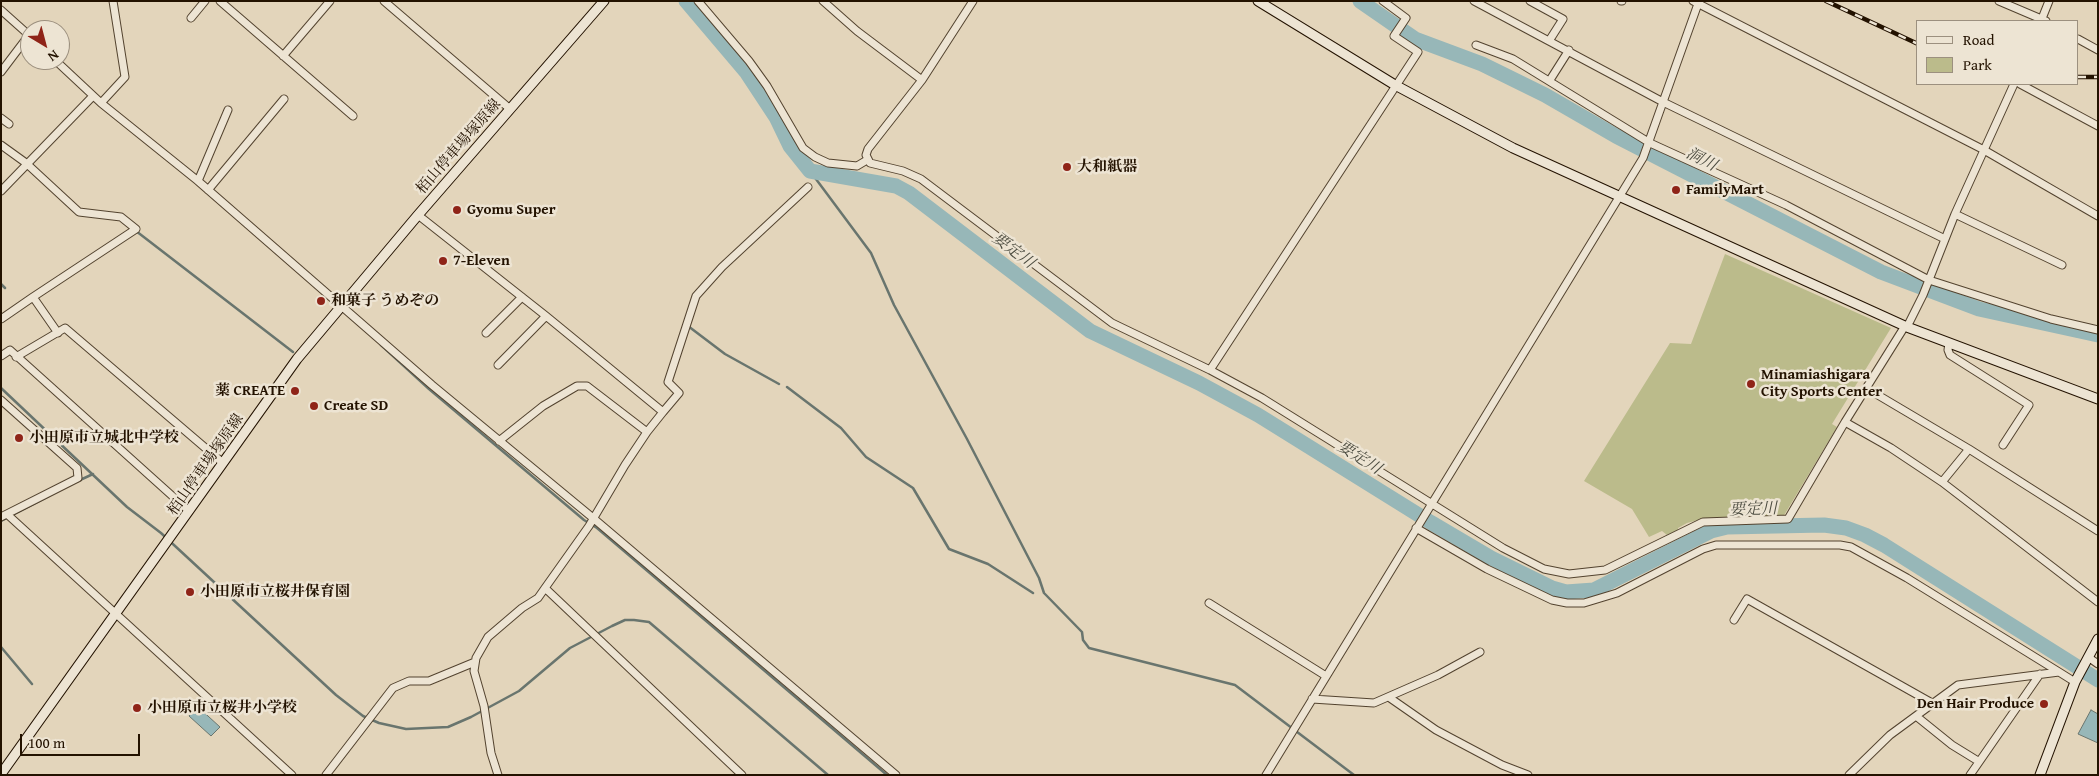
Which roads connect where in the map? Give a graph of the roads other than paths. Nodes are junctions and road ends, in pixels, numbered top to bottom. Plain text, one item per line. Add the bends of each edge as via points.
1 (113, 1) edge
2 (205, 1) edge
3 (220, 1) edge
4 (330, 1) edge
5 (384, 1) edge
6 (604, 1) edge
7 (698, 1) edge
8 (823, 1) edge
9 (973, 1) edge
10 (1258, 1) edge
11 (1383, 1) edge
12 (1474, 1) edge
13 (1530, 1) edge
14 (1999, 1) edge
15 (2049, 1) edge
16 (1697, 2) edge
17 (1, 10) edge
18 (191, 18) dead end
19 (2043, 20) edge
20 (20, 27) edge
21 (2079, 40) edge
22 (1549, 41) junction
23 (1476, 45) dead end
24 (20, 48) edge
25 (1568, 50) junction
26 (2098, 50) edge
27 (283, 56) junction
28 (66, 70) edge
29 (1, 72) edge
30 (922, 80) junction
31 (1550, 80) junction
32 (1395, 85) junction
33 (2014, 85) edge
34 (2022, 85) edge
35 (93, 96) junction
36 (284, 99) dead end
37 (1663, 102) junction
38 (101, 103) junction
39 (510, 109) junction
40 (228, 110) dead end
41 (353, 116) dead end
42 (1, 118) edge
43 (9, 124) dead end
44 (2098, 126) edge
45 (1649, 144) junction
46 (1, 145) edge
47 (1984, 150) junction
48 (867, 160) junction
49 (26, 163) junction
50 (198, 181) junction
51 (808, 187) dead end
52 (208, 190) junction
53 (1, 191) edge
54 (1619, 198) junction
55 (1955, 214) junction
56 (418, 215) junction
57 (2098, 216) edge
58 (1945, 239) junction
59 (2062, 265) dead end
60 (1928, 281) junction
61 (33, 297) junction
62 (522, 297) junction
63 (340, 306) junction
64 (546, 316) junction
65 (1, 319) edge
66 (1906, 326) junction
67 (2098, 330) edge
68 (58, 332) junction
69 (486, 333) dead end
70 (1950, 343) junction
71 (1, 356) edge
72 (16, 356) junction
73 (498, 365) dead end
74 (1210, 370) junction
75 (1866, 388) junction
76 (2098, 399) edge
77 (1, 400) edge
78 (663, 412) junction
79 (1845, 422) junction
80 (647, 432) junction
81 (499, 441) junction
82 (2003, 445) dead end
83 (1969, 449) junction
84 (223, 463) junction
85 (1942, 482) junction
86 (1429, 507) junction
87 (189, 511) junction
88 (5, 516) edge
89 (592, 521) junction
90 (1417, 527) junction
91 (2098, 531) edge
92 (545, 588) junction
93 (2098, 602) edge
94 (1210, 603) dead end
95 (116, 614) junction
96 (1734, 620) dead end
97 (2098, 639) edge
98 (1480, 652) dead end
99 (2088, 658) junction
100 (475, 662) junction
101 (2098, 664) edge
102 (2059, 672) junction
103 (2040, 674) junction
104 (1326, 676) junction
105 (2075, 682) junction
106 (1390, 698) junction
107 (1312, 699) junction
108 (1932, 703) junction
109 (1916, 716) junction
110 (1978, 761) junction
111 (2, 770) edge
112 (292, 775) edge
113 (326, 775) edge
114 (498, 775) edge
115 (742, 775) edge
116 (896, 775) edge
117 (1266, 775) edge
118 (1528, 775) edge
119 (1849, 775) edge
120 (1970, 775) edge
121 (2040, 775) edge

1 - 38 street via 125,76
2 - 18 street
3 - 27 street
4 - 27 street
5 - 39 street
6 - 39 street, 栢山停車場塚原線
7 - 48 street via 758,74 803,148 828,163 856,166
8 - 30 street
9 - 30 street
10 - 32 street
11 - 32 street via 1406,18 1394,36 1418,52
12 - 22 street
13 - 22 street via 1563,20
14 - 19 street
15 - 19 street
16 - 37 street
16 - 47 street
17 - 20 street
21 - 26 street
22 - 25 street
23 - 31 street via 1513,59
24 - 29 street
25 - 31 street
25 - 37 street
27 - 41 street
28 - 35 street
30 - 48 street via 868,149
31 - 45 street
32 - 54 street via 1513,148
32 - 74 street
33 - 47 street
34 - 44 street
35 - 38 street
35 - 49 street
36 - 52 street
37 - 45 street
37 - 58 street
38 - 50 street
39 - 56 street, 栢山停車場塚原線
40 - 50 street
42 - 43 street
45 - 54 street
45 - 60 street via 1786,206
46 - 49 street
47 - 55 street
47 - 57 street
48 - 74 street via 874,166 903,171 921,180 1112,323
49 - 53 street
49 - 61 street via 79,212 121,217 136,229
50 - 52 street
51 - 78 street via 722,267 696,296 668,382 679,393
52 - 63 street
54 - 66 street
54 - 86 street
55 - 58 street
55 - 59 street
56 - 62 street
56 - 63 street, 栢山停車場塚原線
58 - 60 street
60 - 66 street
60 - 67 street
61 - 65 street
61 - 68 street
62 - 64 street
62 - 69 street
63 - 81 street
63 - 84 street, 栢山停車場塚原線 via 297,359
64 - 73 street
64 - 78 street
66 - 70 street
66 - 75 street
68 - 72 street
68 - 84 street via 65,328
70 - 76 street
70 - 82 street via 1950,355 2029,405
71 - 72 street via 10,350
72 - 87 street
74 - 86 street via 1262,398
75 - 79 street
75 - 83 street
77 - 88 street via 77,468 78,478
78 - 80 street
79 - 85 street
79 - 86 street via 1788,519 1703,522 1605,570 1569,574 1544,569
80 - 81 street via 587,386 577,386 543,406
80 - 89 street
81 - 89 street
83 - 85 street
83 - 91 street
84 - 87 street, 栢山停車場塚原線
85 - 93 street
86 - 90 street
87 - 95 street, 栢山停車場塚原線
88 - 95 street
89 - 92 street
89 - 116 street
90 - 102 street via 1487,569 1552,600 1567,603 1584,602 1617,592 1716,544 1840,544 1907,578
90 - 104 street
92 - 100 street via 538,598 488,637
92 - 115 street
94 - 104 street
95 - 111 street, 栢山停車場塚原線
95 - 112 street
96 - 108 street via 1747,599
97 - 99 street
98 - 106 street
99 - 101 street
99 - 105 street
100 - 113 street via 429,681 409,681 393,688
100 - 114 street via 474,671
102 - 103 street
102 - 105 street
103 - 108 street via 1958,685
103 - 110 street
104 - 107 street
105 - 121 street
106 - 107 street via 1374,703
106 - 118 street via 1436,730
107 - 117 street
108 - 109 street
109 - 110 street
109 - 119 street via 1890,735
110 - 120 street

